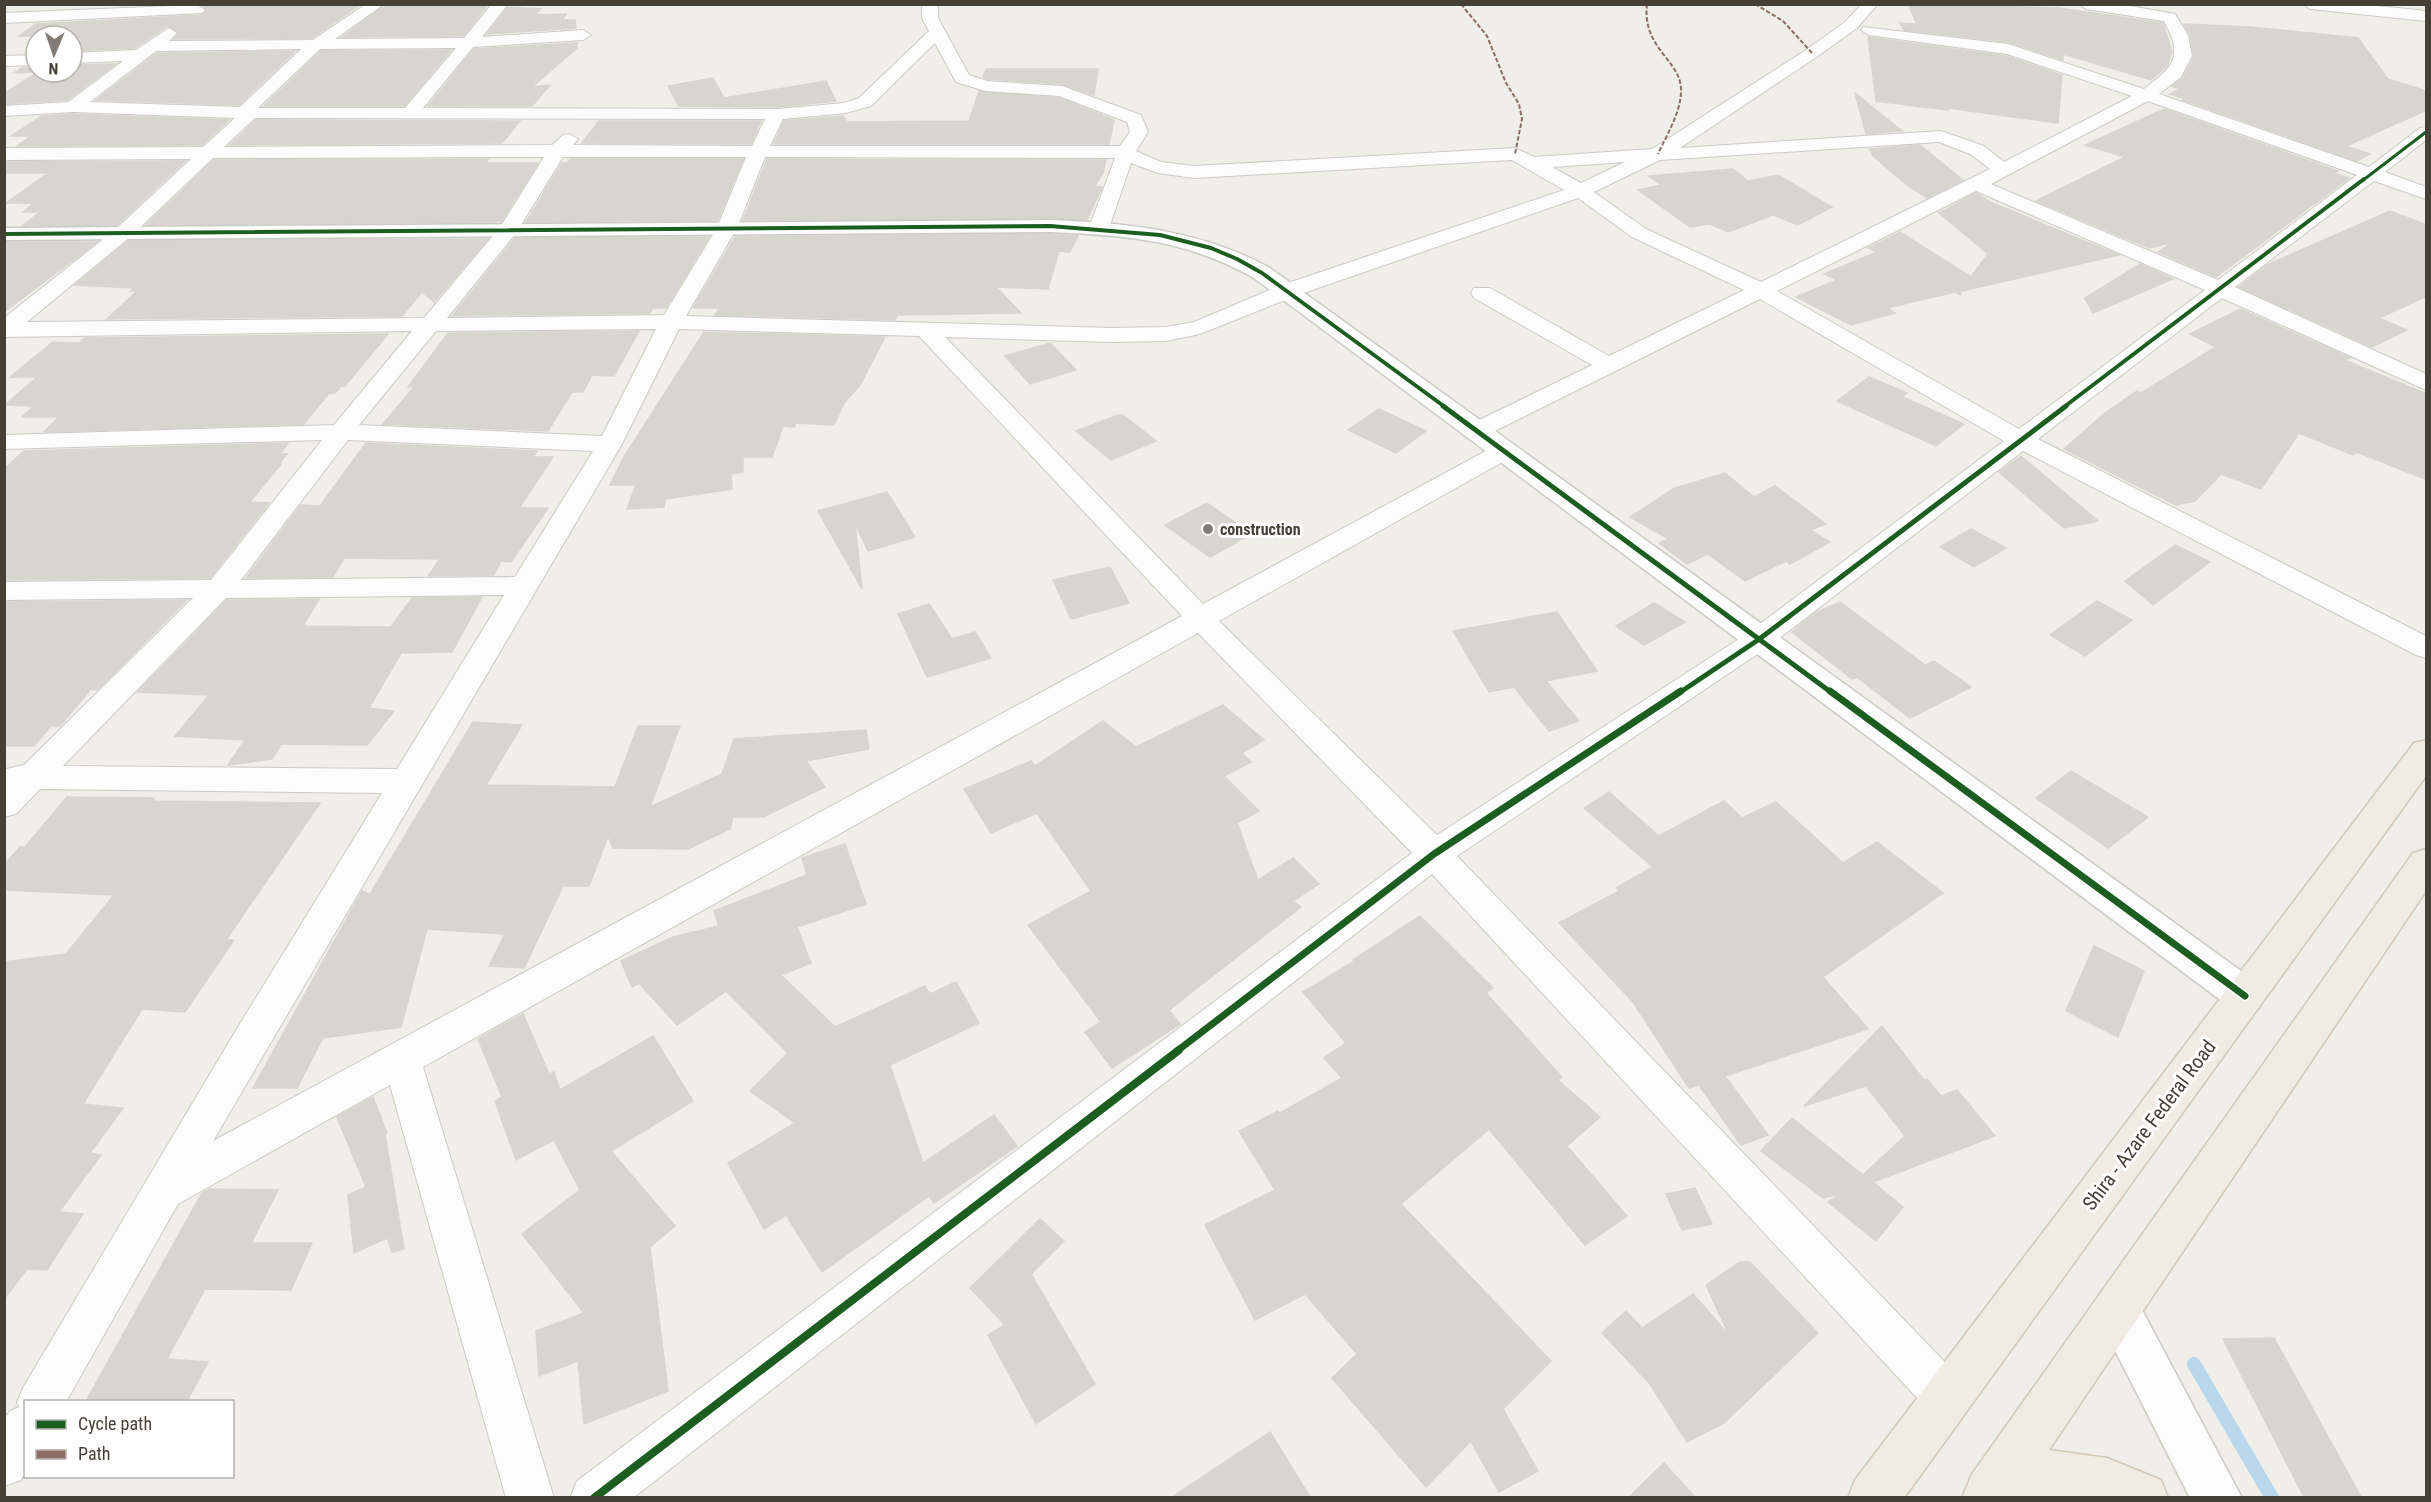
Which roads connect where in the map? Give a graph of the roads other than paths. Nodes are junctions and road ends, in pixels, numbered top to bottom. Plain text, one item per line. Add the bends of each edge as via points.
1 (48, 4) edge
2 (377, 4) edge
3 (501, 4) edge
4 (930, 4) edge
5 (1871, 4) edge
6 (2086, 4) edge
7 (2310, 4) edge
8 (201, 7) edge
9 (2368, 8) edge
10 (2427, 16) edge
11 (34, 17) junction
12 (4, 18) edge
13 (1869, 30) dead end
14 (937, 32) junction
15 (12, 35) dead end
16 (583, 35) dead end
17 (466, 43) junction
18 (314, 46) junction
19 (147, 51) junction
20 (84, 57) edge
21 (24, 60) edge
22 (4, 61) edge
23 (2145, 96) junction
24 (73, 107) junction
25 (4, 111) edge
26 (250, 113) junction
27 (410, 113) junction
28 (597, 113) junction
29 (777, 114) junction
30 (2427, 132) edge
31 (556, 151) junction
32 (1126, 152) junction
33 (208, 153) junction
34 (757, 153) junction
35 (4, 154) edge
36 (1658, 154) junction
37 (1532, 163) junction
38 (2002, 170) junction
39 (2372, 173) junction
40 (1976, 184) junction
41 (1580, 191) junction
42 (2427, 193) edge
43 (727, 228) junction
44 (1099, 228) junction
45 (508, 230) junction
46 (123, 233) junction
47 (4, 234) edge
48 (2219, 288) junction
49 (1758, 289) junction
50 (1287, 291) junction
51 (1482, 293) dead end
52 (671, 322) junction
53 (429, 324) junction
54 (5, 329) edge
55 (925, 329) junction
56 (1610, 366) junction
57 (2427, 382) edge
58 (1476, 431) junction
59 (341, 432) junction
60 (2020, 440) junction
61 (4, 442) edge
62 (610, 444) junction
63 (1504, 452) junction
64 (525, 586) junction
65 (4, 591) edge
66 (217, 591) junction
67 (1201, 619) junction
68 (1758, 640) junction
69 (2427, 648) edge
70 (2427, 752) edge
71 (17, 777) edge
72 (407, 781) junction
73 (4, 805) edge
74 (1434, 854) junction
75 (2427, 863) edge
76 (2246, 996) junction
77 (402, 1061) junction
78 (163, 1190) junction
79 (2117, 1309) junction
80 (1947, 1397) junction
81 (41, 1400) edge
82 (24, 1430) edge
83 (4, 1463) edge
84 (1989, 1495) edge
85 (530, 1497) edge
86 (594, 1497) edge
87 (1873, 1497) edge
88 (2144, 1497) edge
89 (2217, 1497) edge

1 - 11 street
2 - 18 street
3 - 17 street
4 - 14 street via 930,18
5 - 36 street via 1851,25 1812,53
6 - 23 street via 2170,17 2180,35 2184,56 2175,73
7 - 9 street
8 - 11 street
8 - 19 street
9 - 10 street
11 - 12 street
11 - 15 street
13 - 23 street via 2008,49
14 - 29 street via 866,102 846,108
14 - 32 street via 962,78 985,86 1062,91 1135,119 1139,132
16 - 17 street
17 - 18 street
17 - 27 street
18 - 19 street
18 - 26 street via 249,106
19 - 20 street
19 - 24 street
21 - 22 street
23 - 38 street
23 - 39 street
24 - 25 street
24 - 26 street
26 - 27 street
26 - 33 street
27 - 28 street
28 - 29 street
28 - 31 street
29 - 34 street
30 - 39 street
31 - 33 street
31 - 34 street
31 - 45 street
32 - 34 street
32 - 37 street via 1136,160 1167,170 1194,172 1515,154
32 - 44 street
33 - 35 street
33 - 46 street
34 - 43 street
36 - 37 street
36 - 38 street via 1941,136 1977,150
36 - 41 street
37 - 41 street
38 - 40 street
39 - 42 street
39 - 48 street
40 - 48 street
40 - 49 street
41 - 49 street via 1639,233
41 - 50 street
43 - 44 street
43 - 45 street
43 - 52 street
44 - 50 street via 1201,243 1235,256
45 - 46 street
45 - 53 street
46 - 47 street
46 - 54 street
48 - 57 street
48 - 60 street
49 - 56 street
49 - 60 street
50 - 55 street via 1200,327 1166,334
50 - 58 street
51 - 56 street
52 - 53 street
52 - 55 street
52 - 62 street
53 - 54 street
53 - 59 street
55 - 67 street
56 - 58 street
58 - 63 street
59 - 61 street
59 - 62 street
59 - 66 street
60 - 68 street
60 - 69 street
62 - 64 street
63 - 67 street
63 - 68 street
64 - 66 street
64 - 72 street
65 - 66 street
66 - 71 street
67 - 74 street
67 - 77 street
68 - 74 street
68 - 76 street
70 - 76 main road, Shira - Azare Federal Road
71 - 72 street
71 - 73 street
72 - 78 street
74 - 80 street
74 - 86 street
75 - 79 main road
76 - 80 main road, Shira - Azare Federal Road
77 - 78 street
77 - 85 street
78 - 81 street
79 - 84 main road
79 - 89 street
80 - 87 main road, Shira - Azare Federal Road
82 - 83 street
84 - 88 main road via 2047,1475 2107,1483

